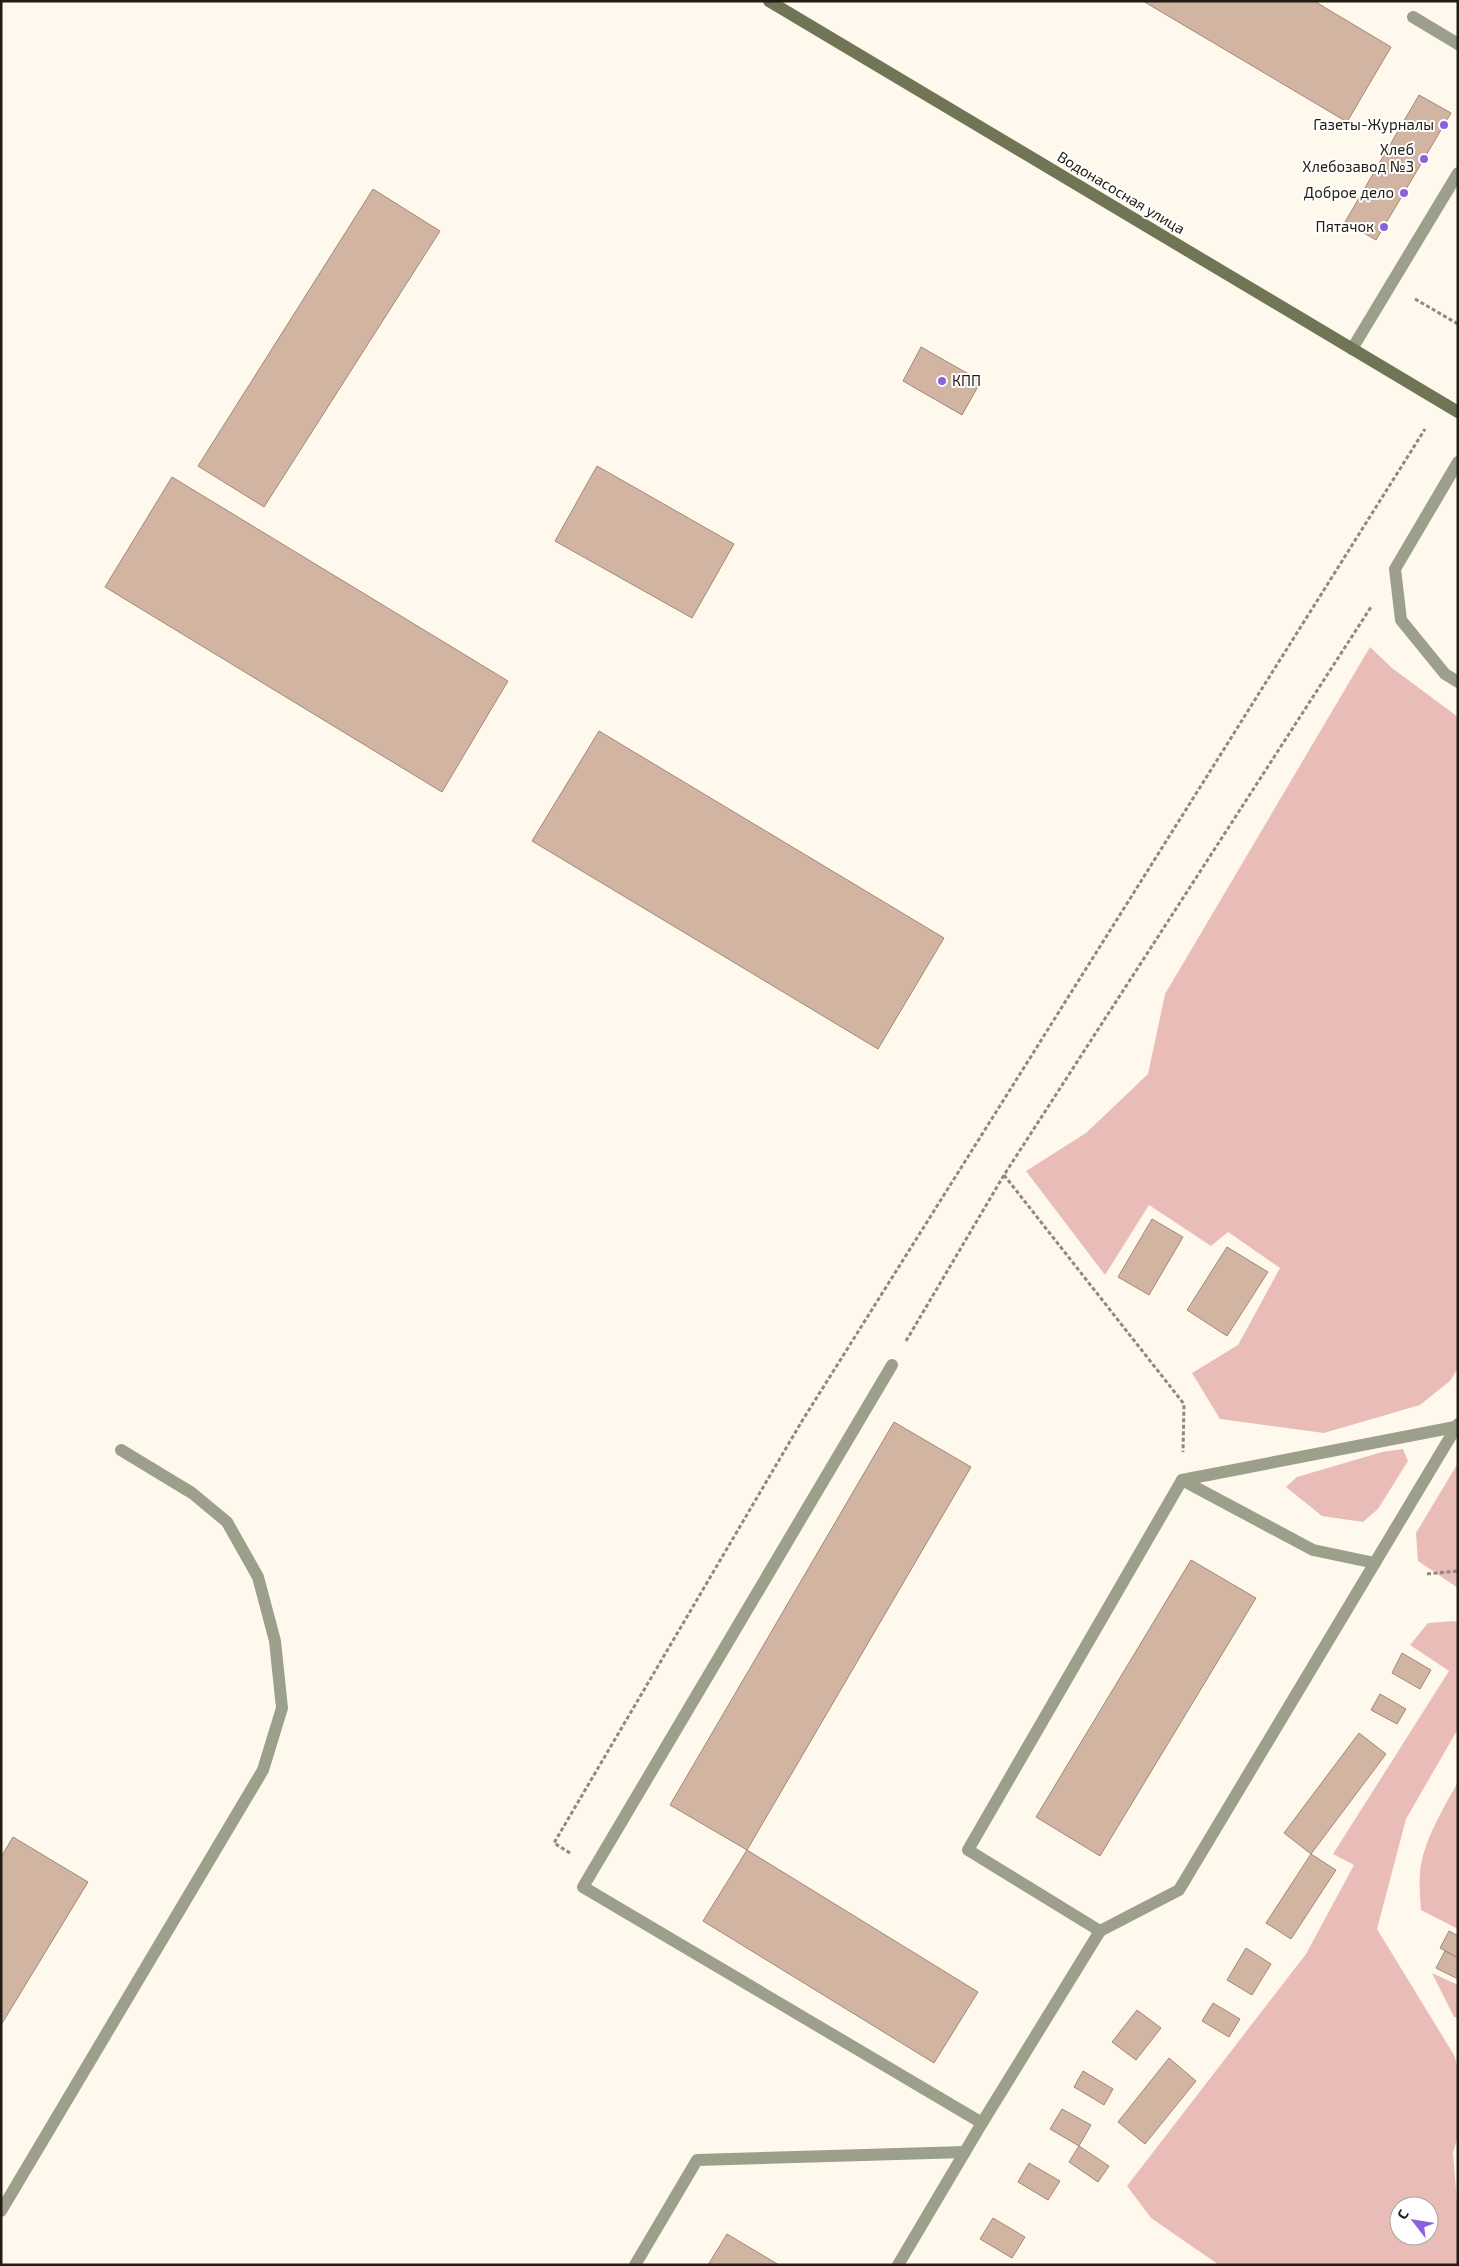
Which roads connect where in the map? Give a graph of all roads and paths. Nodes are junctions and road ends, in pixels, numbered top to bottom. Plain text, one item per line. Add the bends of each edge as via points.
1 (769, 1) edge
2 (1412, 17) dead end
3 (1458, 44) edge
4 (1458, 172) edge
5 (1391, 284) junction
6 (1458, 324) edge
7 (1352, 349) junction
8 (1458, 412) edge
9 (1425, 429) dead end
10 (1458, 462) edge
11 (1395, 569) junction
12 (1458, 682) edge
13 (1004, 1175) junction
14 (892, 1365) joint
15 (1457, 1425) edge
16 (121, 1450) dead end
17 (1182, 1480) junction
18 (1376, 1563) junction
19 (1458, 1571) edge
20 (1427, 1574) dead end
21 (595, 1868) junction
22 (1100, 1931) junction
23 (982, 2123) junction
24 (965, 2152) junction
25 (1, 2212) edge
26 (635, 2265) edge
27 (898, 2265) edge

1 - 7 street, Водонасосная улица
2 - 3 lane
4 - 5 lane
5 - 6 path
5 - 7 lane
7 - 8 street, Водонасосная улица
9 - 21 path via 802,1421 554,1843
10 - 11 lane
11 - 12 lane via 1400,620 1445,674
11 - 13 path
13 - 14 path
13 - 17 path via 1184,1404
14 - 21 lane
15 - 17 lane
15 - 18 lane
16 - 25 lane via 192,1493 227,1522 258,1577 275,1641 282,1708 263,1770
17 - 18 lane via 1313,1550
17 - 22 lane via 968,1850
18 - 22 lane via 1179,1890
19 - 20 path
21 - 23 lane via 583,1887
22 - 23 lane
23 - 24 lane
24 - 26 lane via 697,2160
24 - 27 lane

